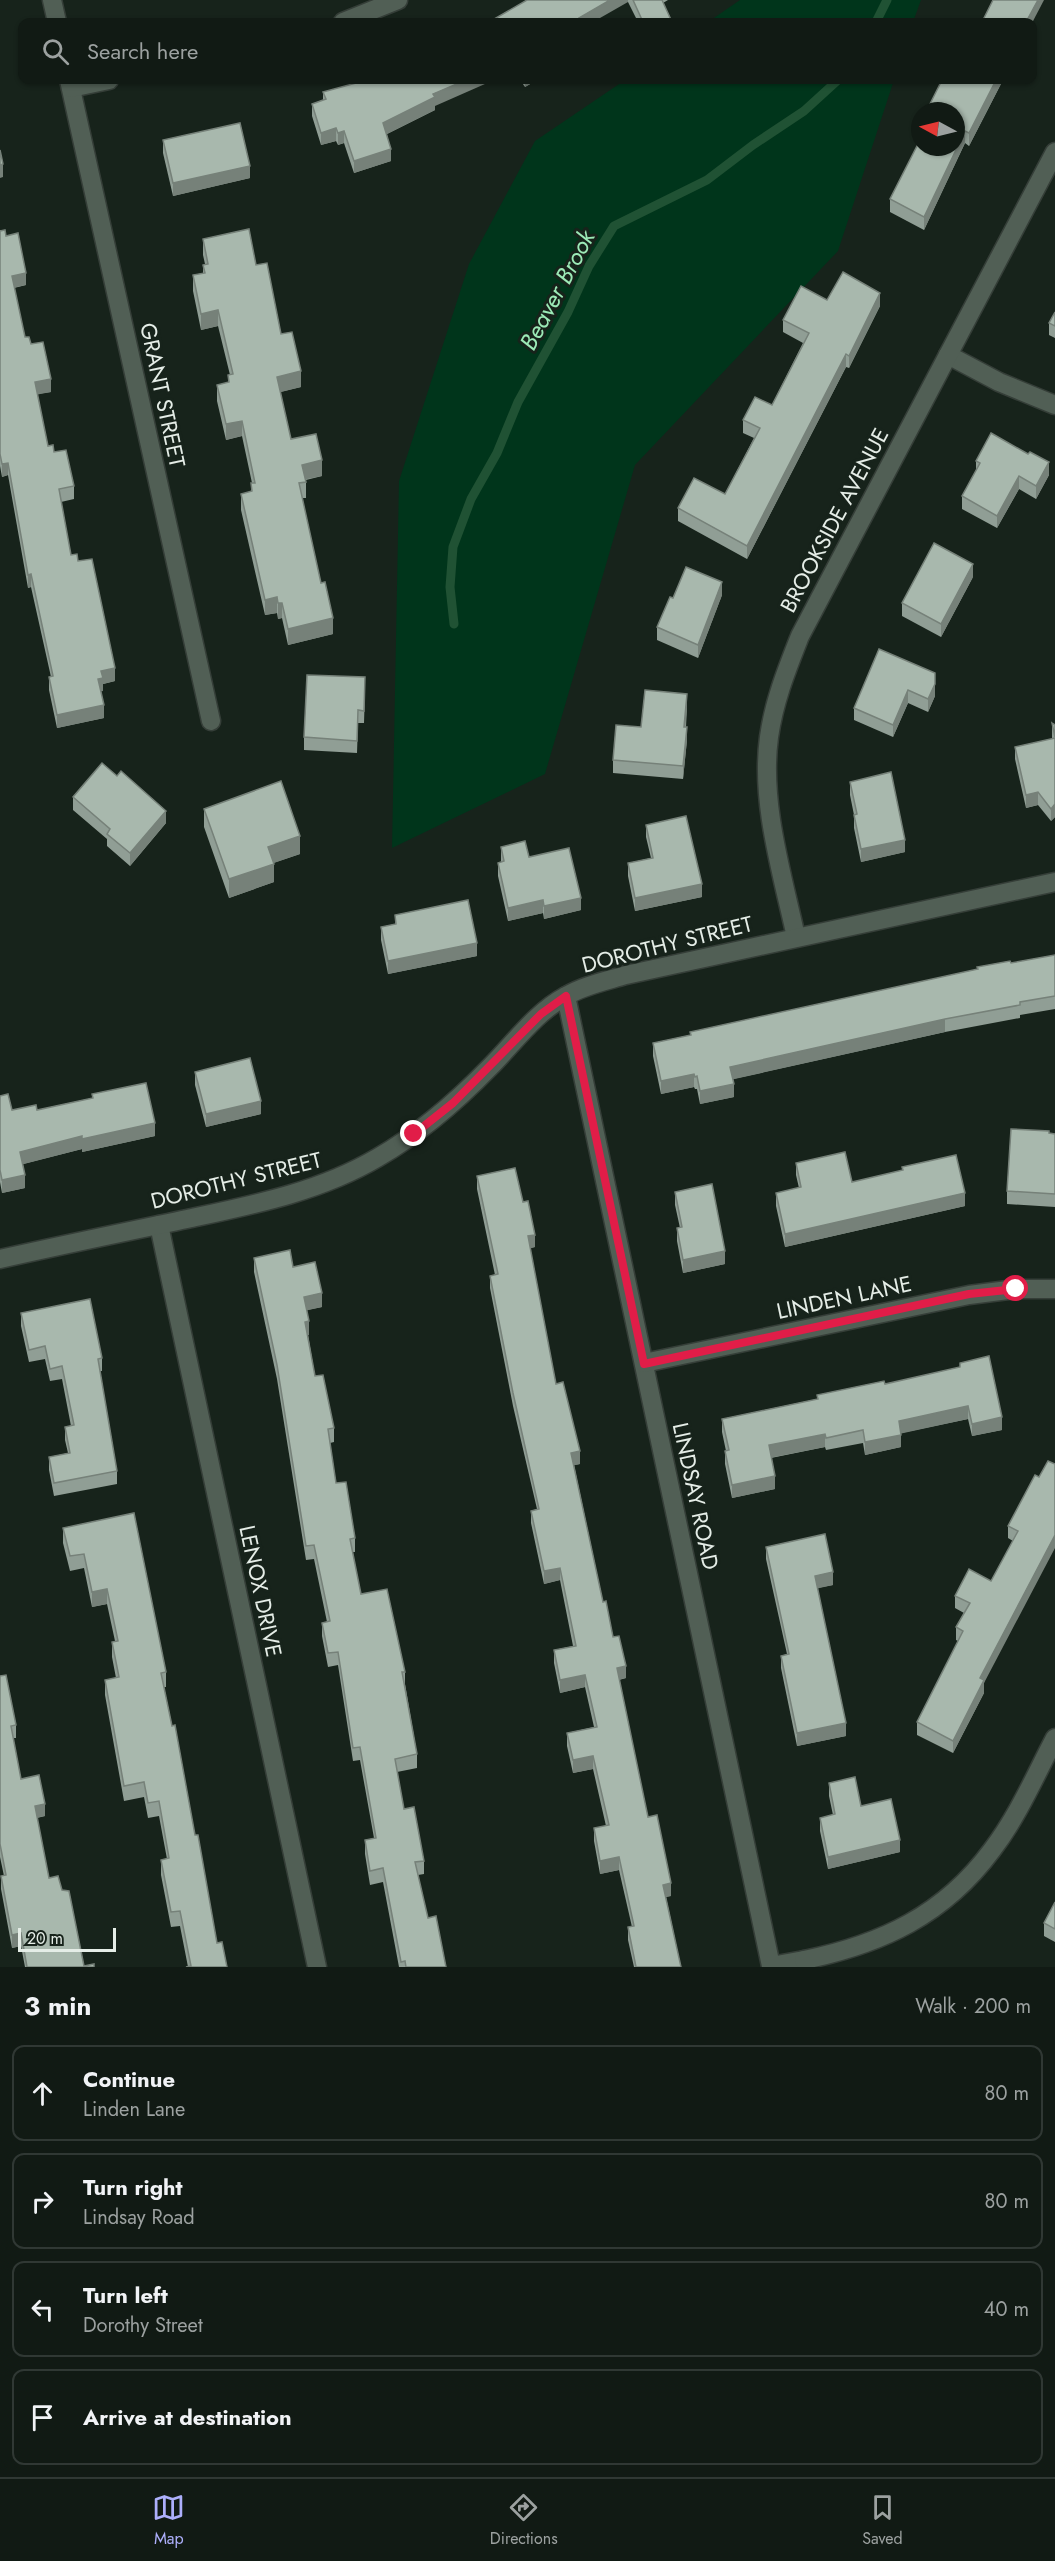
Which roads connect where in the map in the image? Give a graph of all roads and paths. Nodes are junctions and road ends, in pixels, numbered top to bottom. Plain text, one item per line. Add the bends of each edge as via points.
1 (52, 0) edge
2 (398, 0) edge
3 (56, 18) edge
4 (353, 18) edge
5 (70, 84) edge
6 (1055, 152) edge
7 (948, 355) junction
8 (1055, 405) edge
9 (211, 721) dead end
10 (1055, 882) edge
11 (796, 937) junction
12 (566, 996) junction
13 (159, 1225) junction
14 (0, 1259) edge
15 (1055, 1289) edge
16 (644, 1364) junction
17 (1055, 1738) edge
18 (805, 1963) edge
19 (317, 1967) edge

1 - 3 street
2 - 4 street
5 - 9 street, GRANT STREET
6 - 7 street, BROOKSIDE AVENUE
7 - 8 street
7 - 11 street, BROOKSIDE AVENUE via 800,636 781,684 769,737 767,789
10 - 11 street, DOROTHY STREET
11 - 12 street, DOROTHY STREET via 626,975
12 - 13 street, DOROTHY STREET via 541,1014 453,1103 376,1159 296,1193
12 - 16 street, LINDSAY ROAD
13 - 14 street, DOROTHY STREET
13 - 19 street, LENOX DRIVE
15 - 16 street, LINDEN LANE via 969,1294
16 - 18 street, LINDSAY ROAD via 771,1966
17 - 18 street via 1015,1815 967,1880 897,1931

